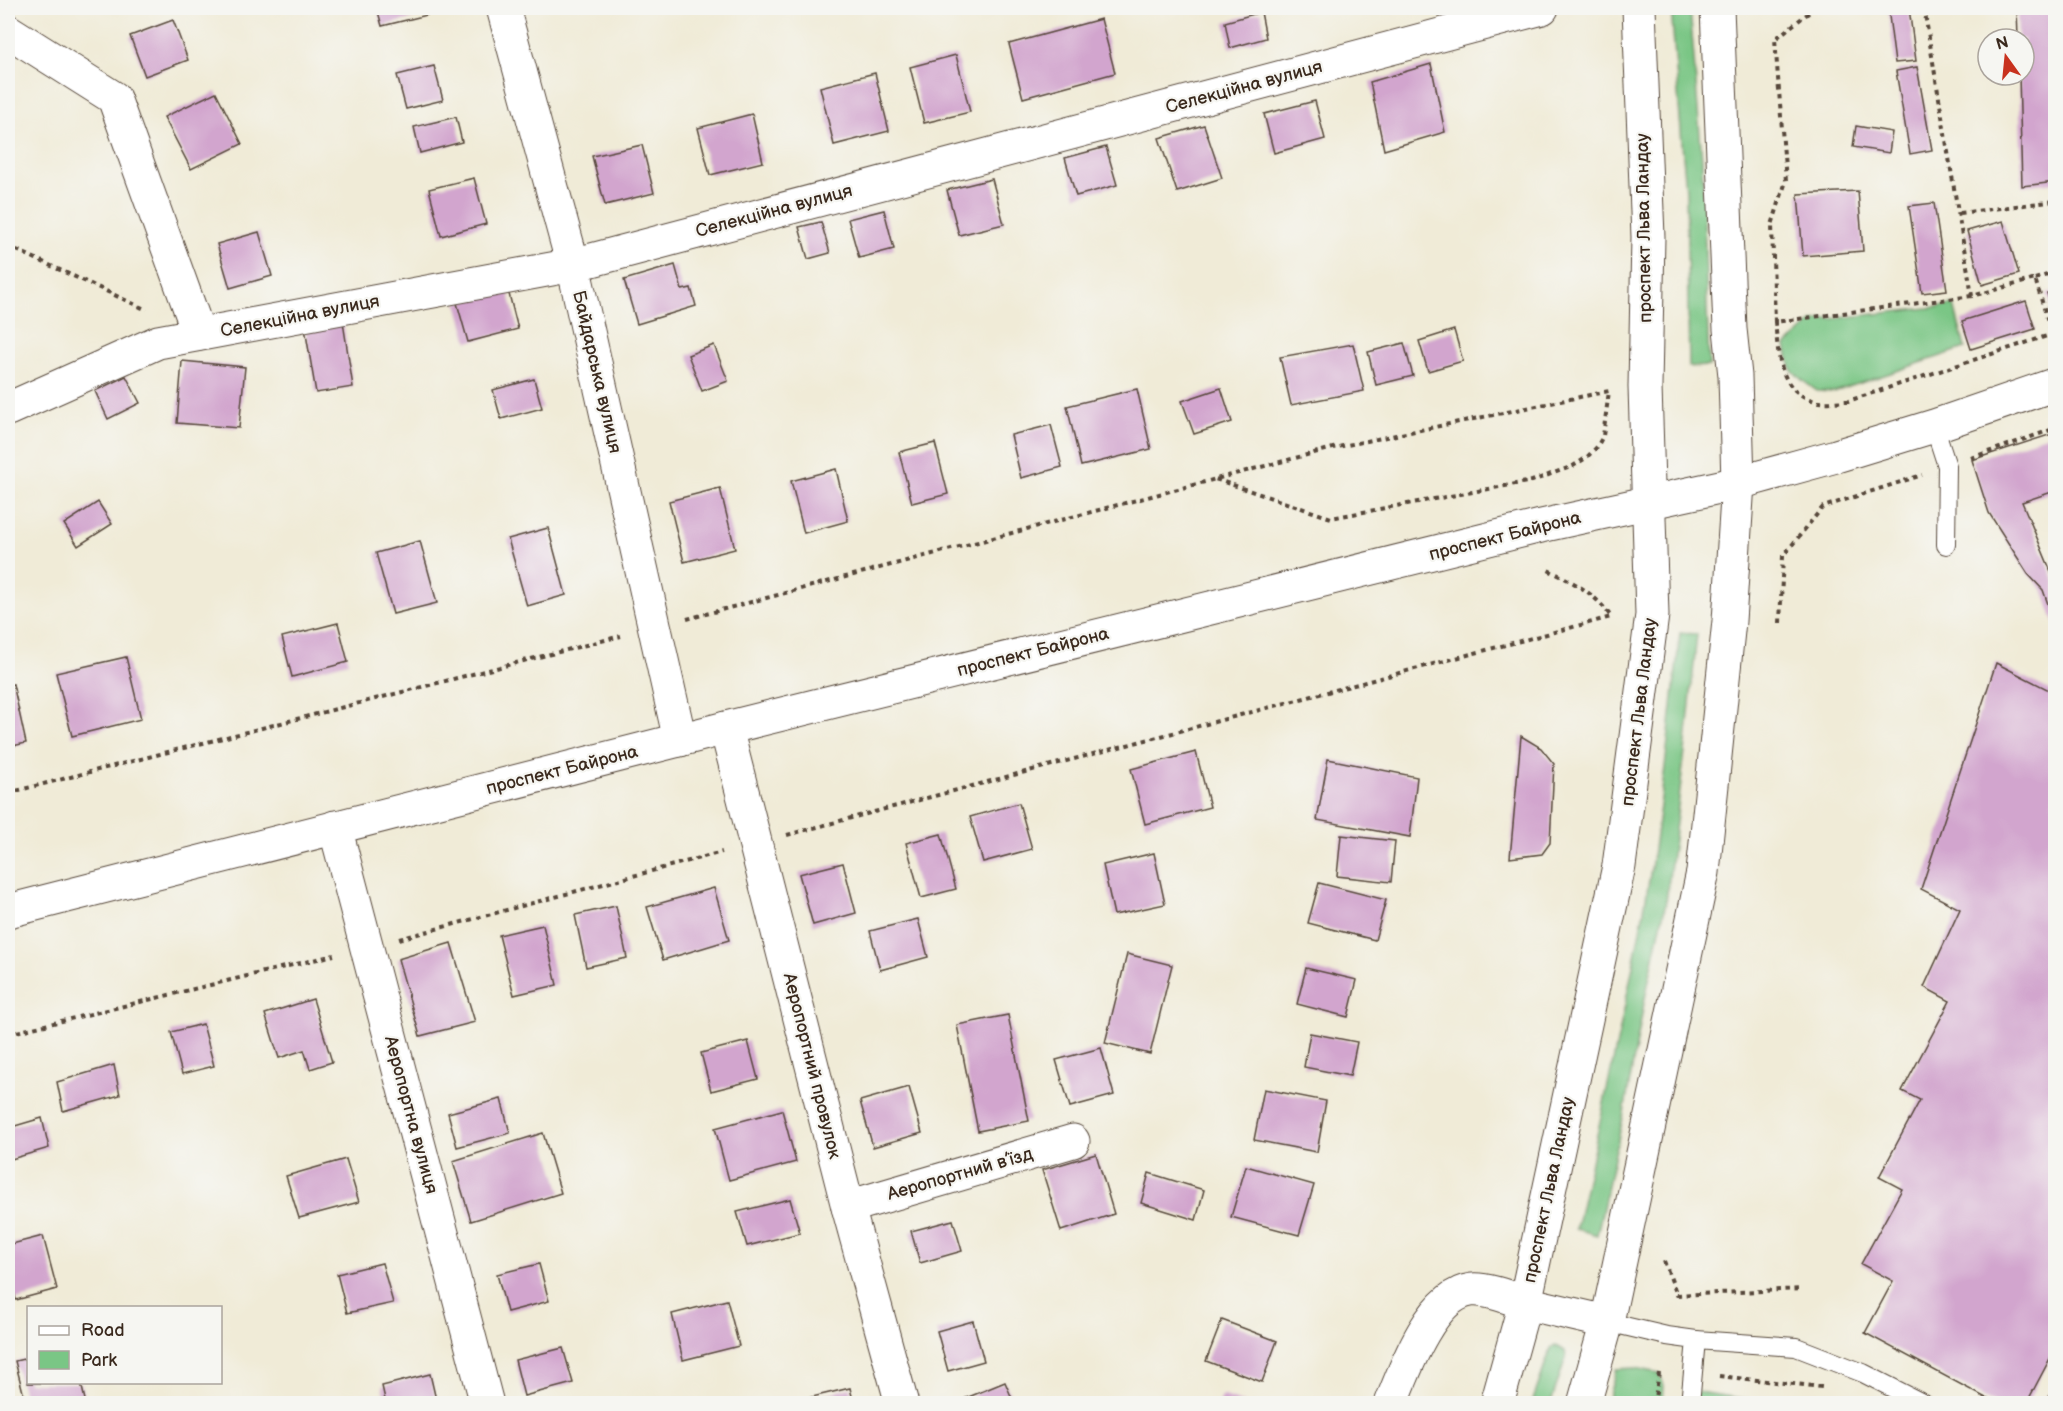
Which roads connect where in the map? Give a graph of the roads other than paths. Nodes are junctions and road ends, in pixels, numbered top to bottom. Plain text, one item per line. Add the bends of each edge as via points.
1 (503, 8) edge
2 (1542, 8) edge
3 (1639, 8) edge
4 (1717, 8) edge
5 (8, 31) edge
6 (573, 265) junction
7 (200, 334) junction
8 (2055, 384) edge
9 (8, 409) edge
10 (1934, 426) junction
11 (1738, 483) junction
12 (1648, 502) junction
13 (1946, 545) dead end
14 (726, 728) junction
15 (680, 740) junction
16 (335, 827) junction
17 (8, 911) edge
18 (1072, 1141) dead end
19 (848, 1207) junction
20 (1525, 1303) junction
21 (1606, 1322) junction
22 (1696, 1340) junction
23 (487, 1404) edge
24 (902, 1404) edge
25 (1391, 1404) edge
26 (1497, 1404) edge
27 (1584, 1404) edge
28 (1690, 1404) edge
29 (1924, 1404) edge

1 - 6 main road, Байдарська вулиця
2 - 6 main road, Селекційна вулиця
3 - 12 main road, проспект Льва Ландау via 1648,237 1644,387
4 - 11 main road
5 - 7 main road via 114,98
6 - 7 main road, Селекційна вулиця
6 - 15 main road, Байдарська вулиця
7 - 9 main road, Селекційна вулиця via 158,342
8 - 10 main road, проспект Байрона
10 - 11 main road, проспект Байрона
10 - 13 lane via 1947,466
11 - 12 main road, проспект Байрона
11 - 21 main road via 1729,621 1704,872
12 - 14 main road, проспект Байрона
12 - 20 main road, проспект Льва Ландау via 1652,615 1619,866
14 - 15 main road, проспект Байрона
14 - 19 main road, Аеропортний провулок
15 - 16 main road, проспект Байрона
16 - 17 main road, проспект Байрона
16 - 23 main road, Аеропортна вулиця
18 - 19 main road, Аеропортний в’їзд
19 - 24 main road, Аеропортний провулок
20 - 21 main road
20 - 25 main road via 1472,1290 1458,1293 1413,1348
20 - 26 main road, проспект Льва Ландау
21 - 22 lane
21 - 27 main road
22 - 28 lane
22 - 29 lane via 1796,1347 1863,1373

